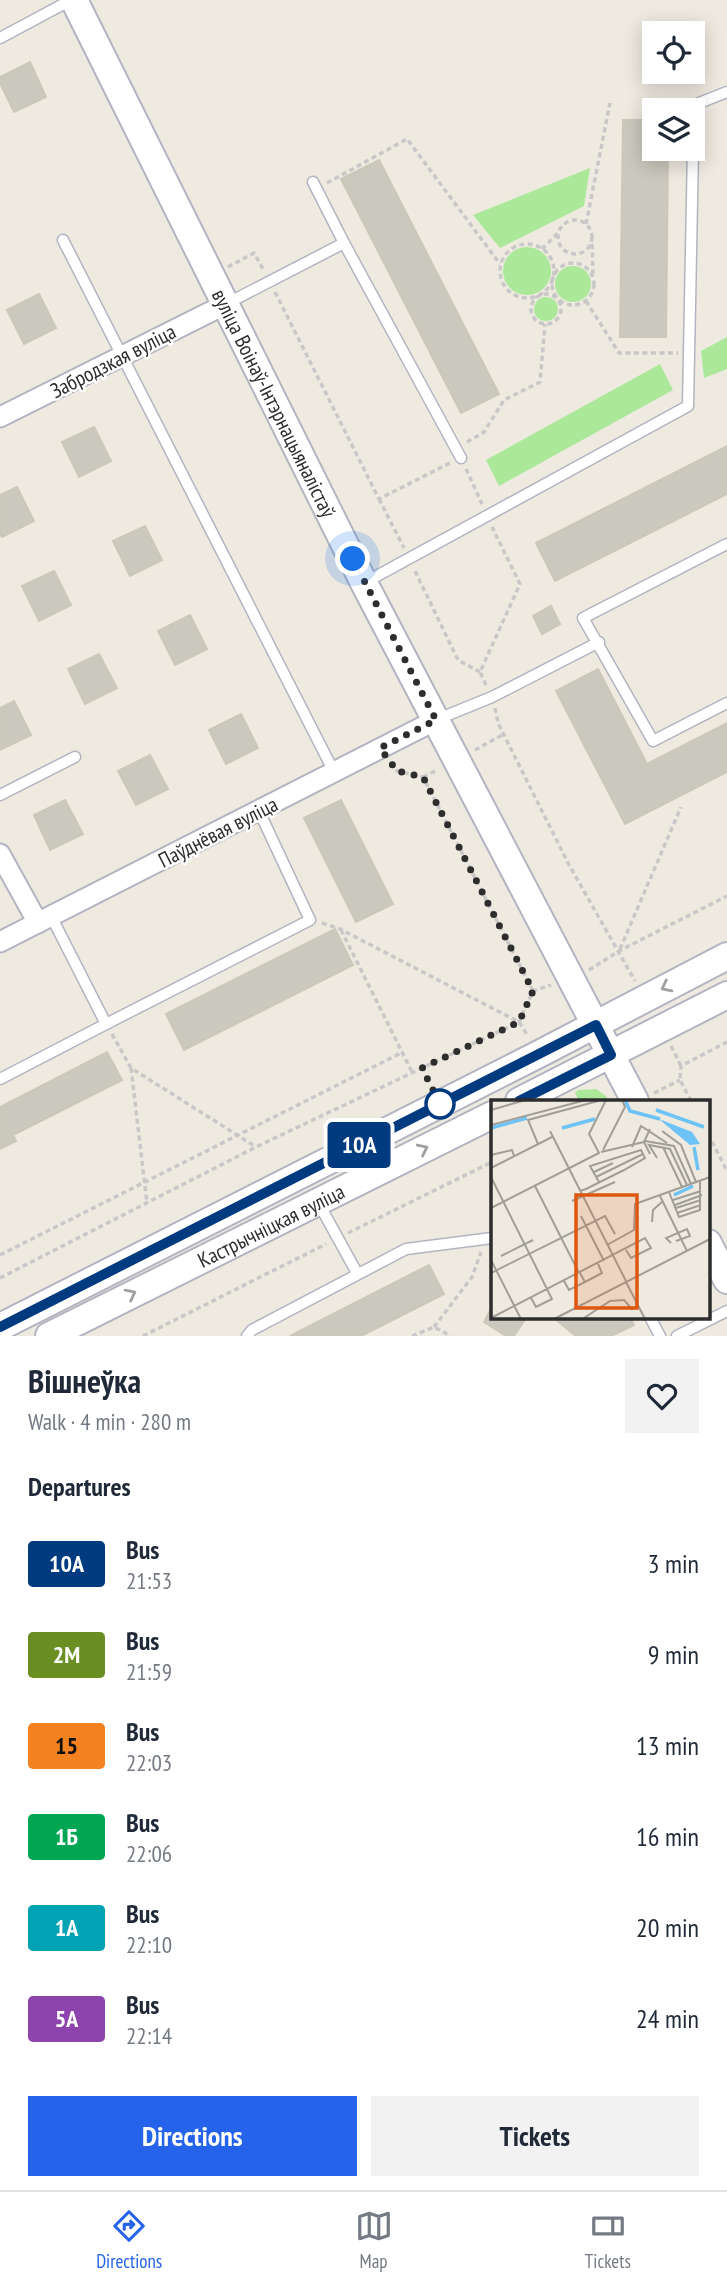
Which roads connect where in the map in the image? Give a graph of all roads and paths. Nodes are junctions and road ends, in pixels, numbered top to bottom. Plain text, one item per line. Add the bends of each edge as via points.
1 (72, 0) edge
2 (0, 38) edge
3 (727, 92) edge
4 (705, 101) edge
5 (610, 103) dead end
6 (693, 161) edge
7 (315, 186) joint
8 (586, 224) junction
9 (559, 232) junction
10 (63, 240) dead end
11 (592, 242) junction
12 (344, 243) junction
13 (542, 249) junction
14 (500, 264) junction
15 (211, 275) junction
16 (593, 275) junction
17 (552, 281) junction
18 (270, 282) junction
19 (540, 295) junction
20 (558, 299) junction
21 (586, 301) junction
22 (226, 304) junction
23 (545, 324) junction
24 (689, 354) junction
25 (123, 356) junction
26 (0, 417) edge
27 (459, 453) junction
28 (379, 499) junction
29 (487, 516) junction
30 (727, 544) edge
31 (409, 558) junction
32 (364, 583) junction
33 (599, 642) junction
34 (480, 672) junction
35 (492, 696) junction
36 (727, 703) edge
37 (436, 720) junction
38 (380, 748) junction
39 (75, 757) dead end
40 (334, 772) junction
41 (0, 795) edge
42 (681, 807) dead end
43 (259, 811) junction
44 (0, 854) edge
45 (727, 896) edge
46 (44, 920) junction
47 (310, 920) junction
48 (340, 929) junction
49 (0, 942) edge
50 (620, 951) junction
51 (727, 956) edge
52 (584, 973) dead end
53 (558, 983) dead end
54 (533, 991) junction
55 (727, 995) edge
56 (519, 1022) junction
57 (106, 1024) junction
58 (596, 1025) junction
59 (530, 1039) dead end
60 (727, 1042) edge
61 (402, 1052) junction
62 (611, 1055) junction
63 (131, 1068) junction
64 (412, 1072) junction
65 (0, 1079) edge
66 (680, 1080) junction
67 (641, 1099) edge
68 (521, 1100) edge
69 (690, 1100) edge
70 (491, 1115) edge
71 (237, 1135) junction
72 (710, 1138) edge
73 (256, 1147) junction
74 (491, 1162) edge
75 (727, 1171) edge
76 (145, 1181) junction
77 (317, 1200) junction
78 (147, 1203) junction
79 (490, 1237) edge
80 (337, 1238) junction
81 (710, 1246) edge
82 (0, 1255) edge
83 (357, 1273) junction
84 (0, 1278) edge
85 (727, 1280) edge
86 (727, 1311) edge
87 (651, 1318) edge
88 (0, 1327) edge
89 (434, 1327) junction
90 (49, 1336) edge
91 (143, 1336) edge
92 (247, 1336) edge
93 (412, 1336) edge
94 (451, 1336) edge
95 (660, 1336) edge
96 (677, 1336) edge

1 - 2 lane
1 - 15 main road, вуліца Воінаў-Інтэрнацыяналістаў
3 - 4 lane
5 - 8 path
6 - 24 lane
7 - 12 lane
7 - 14 path via 407,139
8 - 9 path via 571,220
8 - 11 path
9 - 11 path via 562,247 570,253 586,250
9 - 13 path
10 - 25 lane
11 - 16 path
12 - 18 lane
12 - 27 lane
13 - 14 path via 517,245
13 - 17 path via 553,263
14 - 19 path via 506,290 522,298
15 - 18 path via 254,253
15 - 22 main road, вуліца Воінаў-Інтэрнацыяналістаў
16 - 17 path via 583,265 570,262 558,268
16 - 21 path via 594,289
17 - 19 path
17 - 20 path
18 - 22 lane
18 - 28 path
19 - 20 path
19 - 23 path via 531,311
20 - 21 path via 575,306
20 - 23 path via 561,314 555,322
21 - 24 path via 619,353
22 - 25 street, Забродзкая вуліца
22 - 32 main road, вуліца Воінаў-Інтэрнацыяналістаў
23 - 27 path via 540,382 504,400 484,432
24 - 29 lane via 688,406
25 - 26 street, Забродзкая вуліца
25 - 40 lane
27 - 28 path
27 - 29 path
28 - 31 path
29 - 31 lane
29 - 34 path via 520,584
30 - 33 lane via 583,618
31 - 32 lane
31 - 34 path via 458,660
32 - 37 main road, вуліца Воінаў-Інтэрнацыяналістаў
33 - 35 lane
33 - 36 lane via 653,741
34 - 35 path
35 - 37 lane
35 - 50 path via 509,746 568,863
37 - 38 street, Паўднёвая вуліца
37 - 58 main road, вуліца Воінаў-Інтэрнацыяналістаў
38 - 40 street, Паўднёвая вуліца
38 - 54 path via 397,771 423,777
39 - 41 lane
40 - 43 street, Паўднёвая вуліца
42 - 50 path
43 - 46 street, Паўднёвая вуліца
43 - 47 lane
44 - 46 street
45 - 50 path
46 - 49 street, Паўднёвая вуліца
46 - 57 lane
47 - 48 path
47 - 57 lane
48 - 56 path
48 - 61 path
50 - 52 path
51 -> 58 main road, Кастрычніцкая вуліца
53 - 54 path
54 - 56 path
55 - 62 main road
56 - 59 path
56 - 64 path
57 - 63 path
57 - 65 lane
58 - 62 main road, вуліца Воінаў-Інтэрнацыяналістаў
58 - 88 main road, Кастрычніцкая вуліца
60 - 66 path via 681,1066
61 - 64 path
61 - 71 path
62 - 67 main road, вуліца Воінаў-Інтэрнацыяналістаў
62 - 68 main road
63 - 71 path
63 - 76 path
64 - 73 path
66 - 67 path
66 - 69 path
77 -> 70 main road, Кастрычніцкая вуліца
71 - 73 path
71 - 76 path
72 - 75 path
73 - 78 path
74 - 80 path
76 - 78 path
76 - 82 path
77 - 80 lane
90 -> 77 main road, Кастрычніцкая вуліца
78 - 84 path
79 - 83 lane via 406,1249
79 - 89 path via 472,1277
80 - 83 lane
80 - 91 path
81 - 85 main road
83 - 92 lane
86 - 96 lane
87 - 95 lane
89 - 93 path
89 - 94 path

